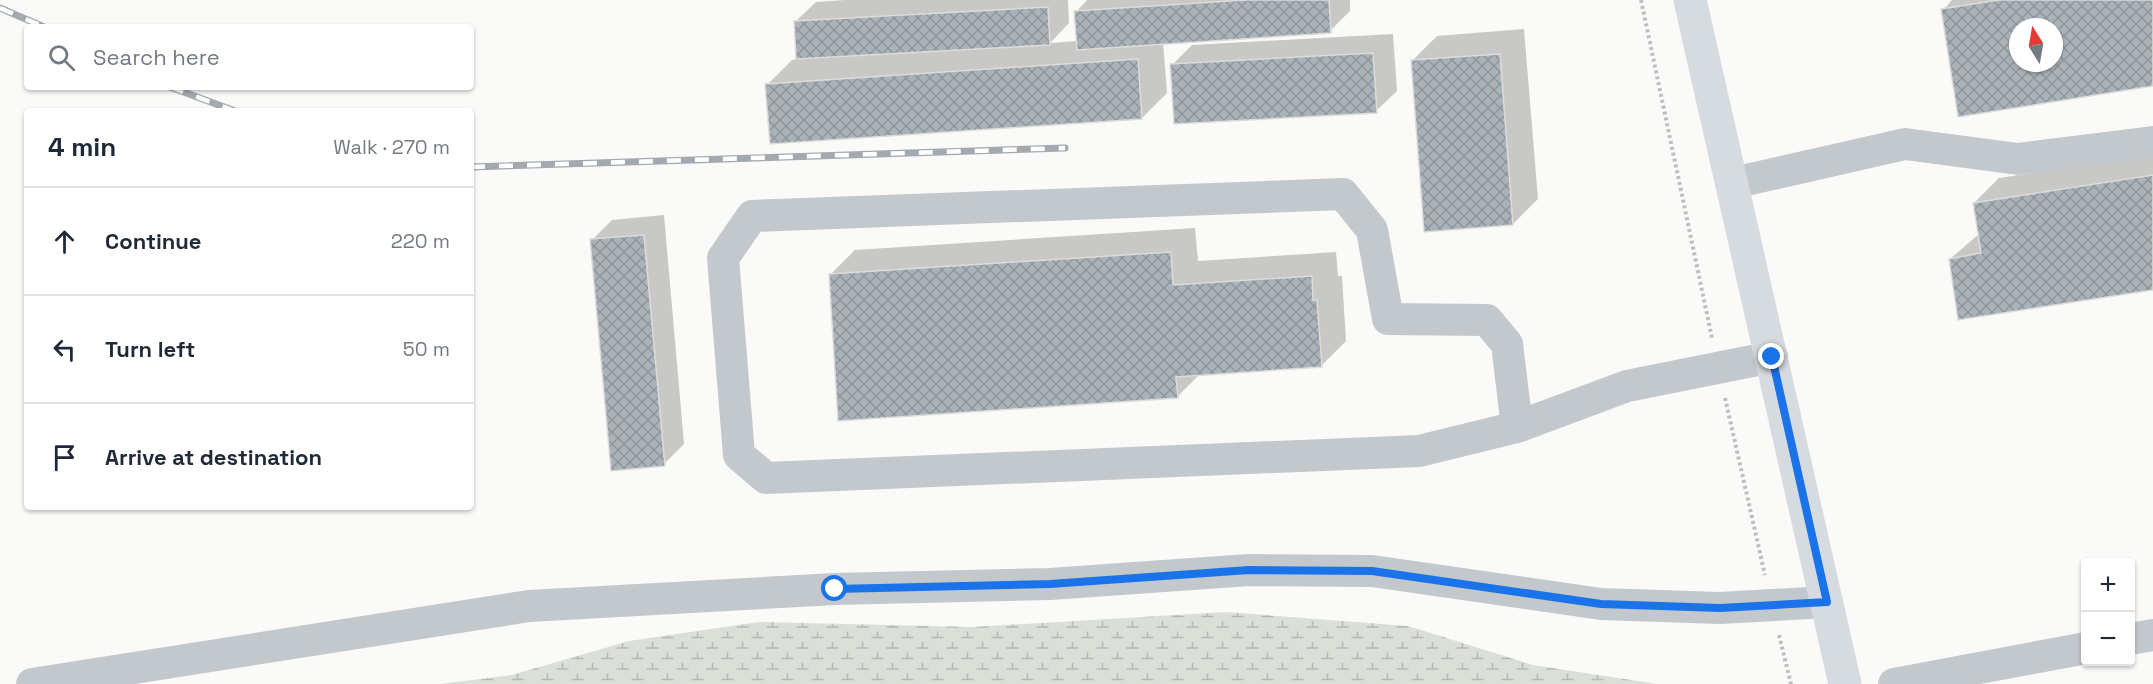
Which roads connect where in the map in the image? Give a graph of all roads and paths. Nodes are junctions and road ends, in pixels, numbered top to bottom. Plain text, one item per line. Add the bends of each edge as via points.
1 (1690, 0) edge
2 (2153, 142) edge
3 (1733, 183) junction
4 (1772, 357) junction
5 (1517, 427) junction
6 (1827, 602) junction
7 (2153, 635) edge
8 (2135, 638) edge
9 (2081, 649) edge
10 (41, 683) edge
11 (1845, 684) edge
12 (1894, 684) edge

1 - 3 main road
2 - 3 street via 2018,159 1905,144
3 - 4 main road
4 - 5 street via 1627,386
4 - 6 main road
5 - 5 street via 1419,451 766,478 739,455 723,258 752,216 1343,194 1372,230 1388,320 1486,320 1507,344
6 - 10 street via 1720,608 1601,604 1372,571 1249,570 1050,584 835,589 529,606
6 - 11 main road
7 - 8 street
9 - 12 street

